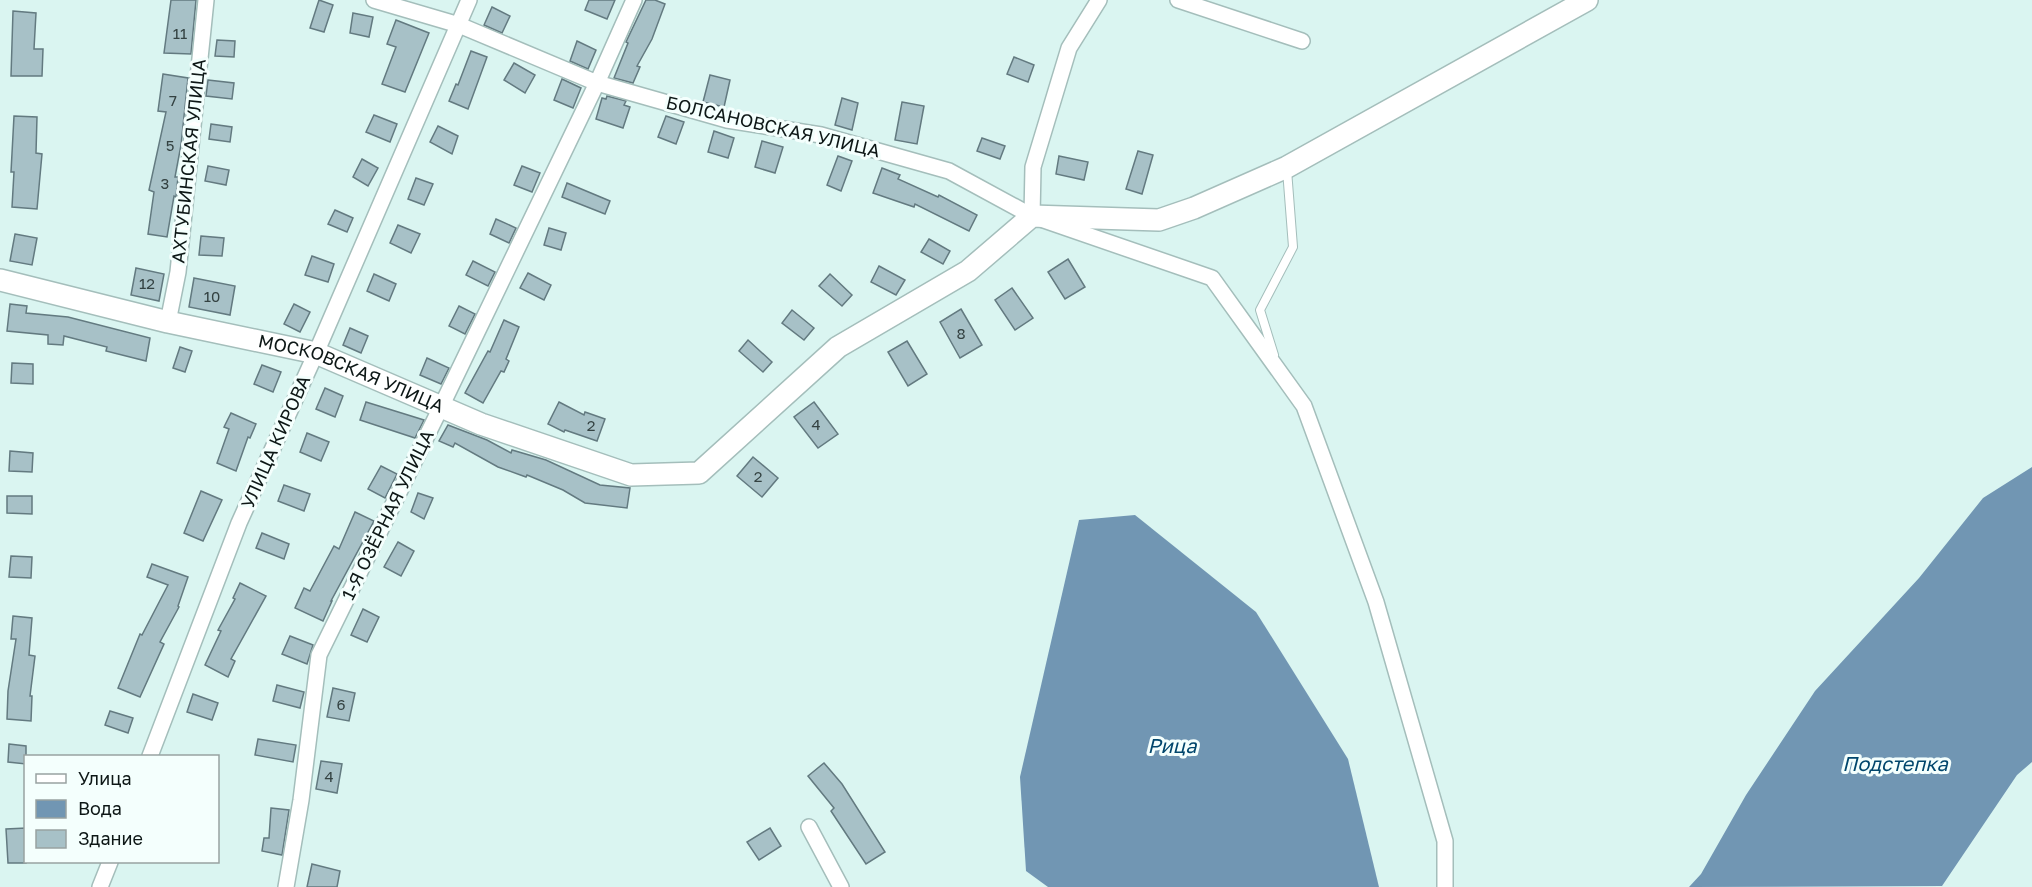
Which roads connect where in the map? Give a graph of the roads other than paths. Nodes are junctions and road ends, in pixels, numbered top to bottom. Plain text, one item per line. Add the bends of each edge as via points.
1 (206, 0) edge
2 (374, 0) edge
3 (469, 0) edge
4 (634, 0) edge
5 (1099, 0) edge
6 (1178, 0) edge
7 (1587, 0) edge
8 (459, 25) junction
9 (1302, 41) dead end
10 (597, 82) junction
11 (1287, 167) junction
12 (1032, 216) junction
13 (0, 280) edge
14 (168, 321) junction
15 (316, 353) junction
16 (1278, 368) junction
17 (441, 407) junction
18 (150, 755) edge
19 (809, 826) dead end
20 (109, 863) edge
21 (100, 887) edge
22 (286, 887) edge
23 (841, 887) edge
24 (1445, 887) edge

1 - 14 street, АХТУБИНСКАЯ УЛИЦА via 178,272
2 - 8 street, БОЛСАНОВСКАЯ УЛИЦА
3 - 8 street, УЛИЦА КИРОВА
4 - 10 street, 1-Я ОЗЁРНАЯ УЛИЦА
5 - 12 street via 1069,48 1032,167
6 - 9 street
7 - 11 street
8 - 10 street, БОЛСАНОВСКАЯ УЛИЦА
8 - 15 street, УЛИЦА КИРОВА
10 - 12 street, БОЛСАНОВСКАЯ УЛИЦА via 727,120 821,135 949,171
10 - 17 street, 1-Я ОЗЁРНАЯ УЛИЦА
11 - 12 street via 1160,220
11 - 16 lane via 1293,247 1260,310
12 - 16 street, БОЛСАНОВСКАЯ УЛИЦА via 1212,278
12 - 17 street, МОСКОВСКАЯ УЛИЦА via 968,271 838,347 699,473 631,475
13 - 14 street, МОСКОВСКАЯ УЛИЦА
14 - 15 street, МОСКОВСКАЯ УЛИЦА
15 - 17 street, МОСКОВСКАЯ УЛИЦА
15 - 18 street, УЛИЦА КИРОВА via 239,523
16 - 24 street, БОЛСАНОВСКАЯ УЛИЦА via 1304,405 1376,602 1445,841
17 - 22 street, 1-Я ОЗЁРНАЯ УЛИЦА via 319,655
19 - 23 street
20 - 21 street

